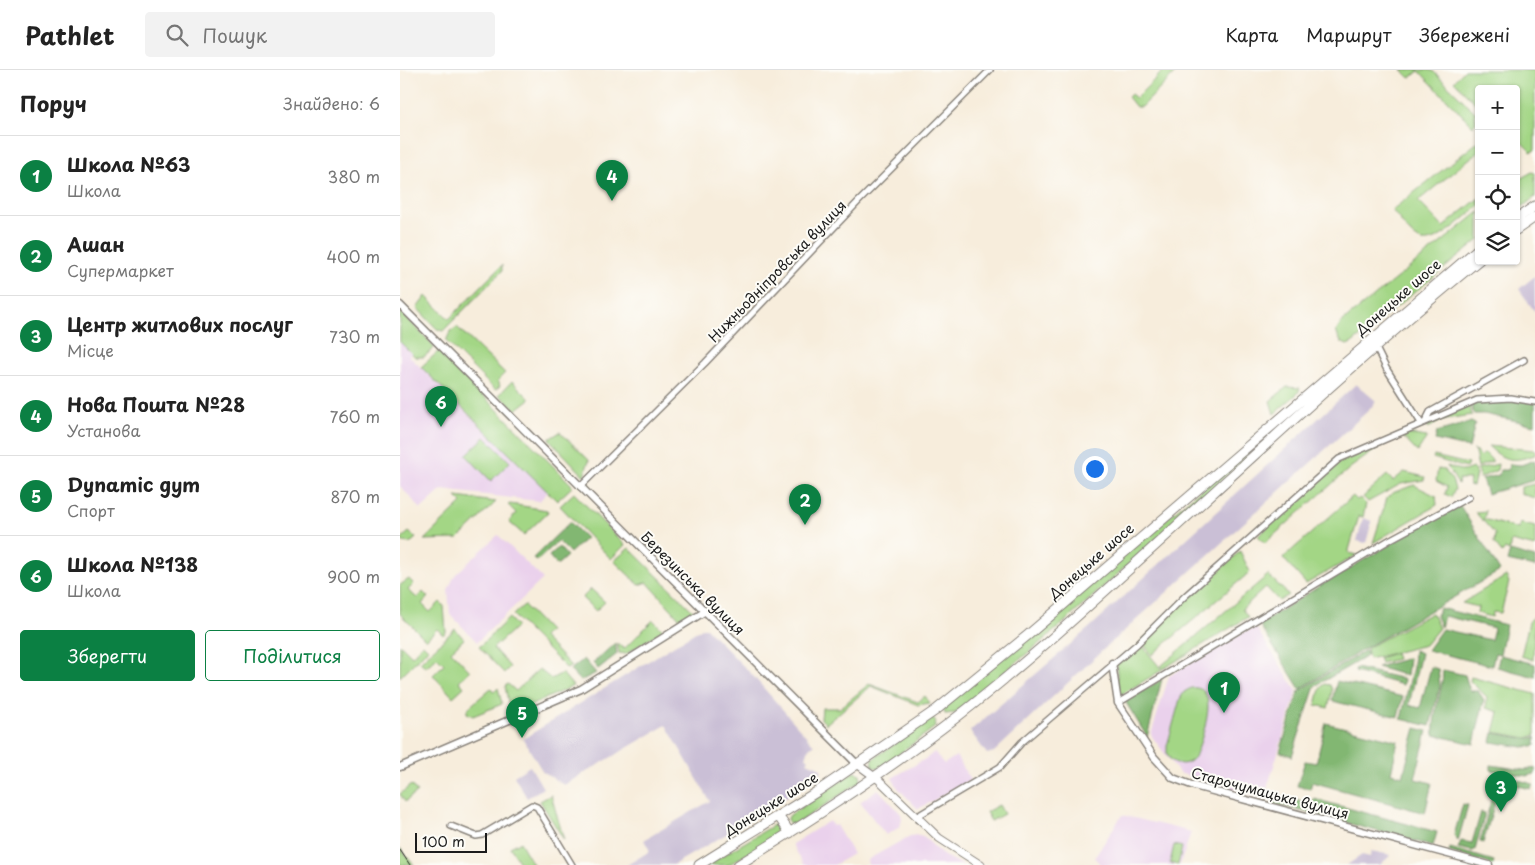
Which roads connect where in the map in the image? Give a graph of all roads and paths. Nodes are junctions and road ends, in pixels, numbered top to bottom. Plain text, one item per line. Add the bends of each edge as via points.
1 (990, 70) edge
2 (1535, 206) edge
3 (1520, 216) edge
4 (1535, 217) edge
5 (1520, 227) edge
6 (1475, 251) edge
7 (1475, 263) edge
8 (400, 305) edge
9 (1376, 348) junction
10 (1524, 360) dead end
11 (1535, 402) edge
12 (1423, 422) junction
13 (580, 487) junction
14 (1469, 497) dead end
15 (704, 612) junction
16 (1112, 664) junction
17 (1118, 703) junction
18 (936, 710) junction
19 (947, 724) junction
20 (857, 764) junction
21 (400, 767) edge
22 (875, 777) junction
23 (779, 817) junction
24 (918, 820) junction
25 (451, 826) dead end
26 (790, 833) junction
27 (572, 865) edge
28 (699, 865) edge
29 (738, 865) edge
30 (980, 865) edge
31 (1489, 865) edge

1 - 13 street, Нижньодніпровська вулиця
2 - 3 highway
4 - 5 highway
6 - 18 highway, Донецьке шосе
7 - 9 highway, Донецьке шосе
8 - 13 street, Березинська вулиця
9 - 12 street
9 - 19 highway, Донецьке шосе via 1082,612
10 - 12 street via 1430,412
11 - 12 street via 1486,398
12 - 16 street via 1339,459
13 - 15 street, Березинська вулиця
14 - 17 street via 1390,539
15 - 20 street, Березинська вулиця
15 - 21 street via 581,689
16 - 17 street, Старочумацька вулиця
16 - 24 street via 1022,742 1000,767 921,814
17 - 31 street, Старочумацька вулиця via 1154,757 1172,778 1182,783
18 - 19 highway
18 - 20 highway, Донецьке шосе
19 - 22 highway, Донецьке шосе
20 - 22 main road, Березинська вулиця
20 - 23 highway, Донецьке шосе
22 - 24 main road, Березинська вулиця
22 - 26 highway, Донецьке шосе
23 - 26 highway
23 - 28 highway, Донецьке шосе
24 - 30 main road, Березинська вулиця via 951,848
25 - 27 street via 476,836 482,835 532,805 537,807
26 - 29 highway, Донецьке шосе

